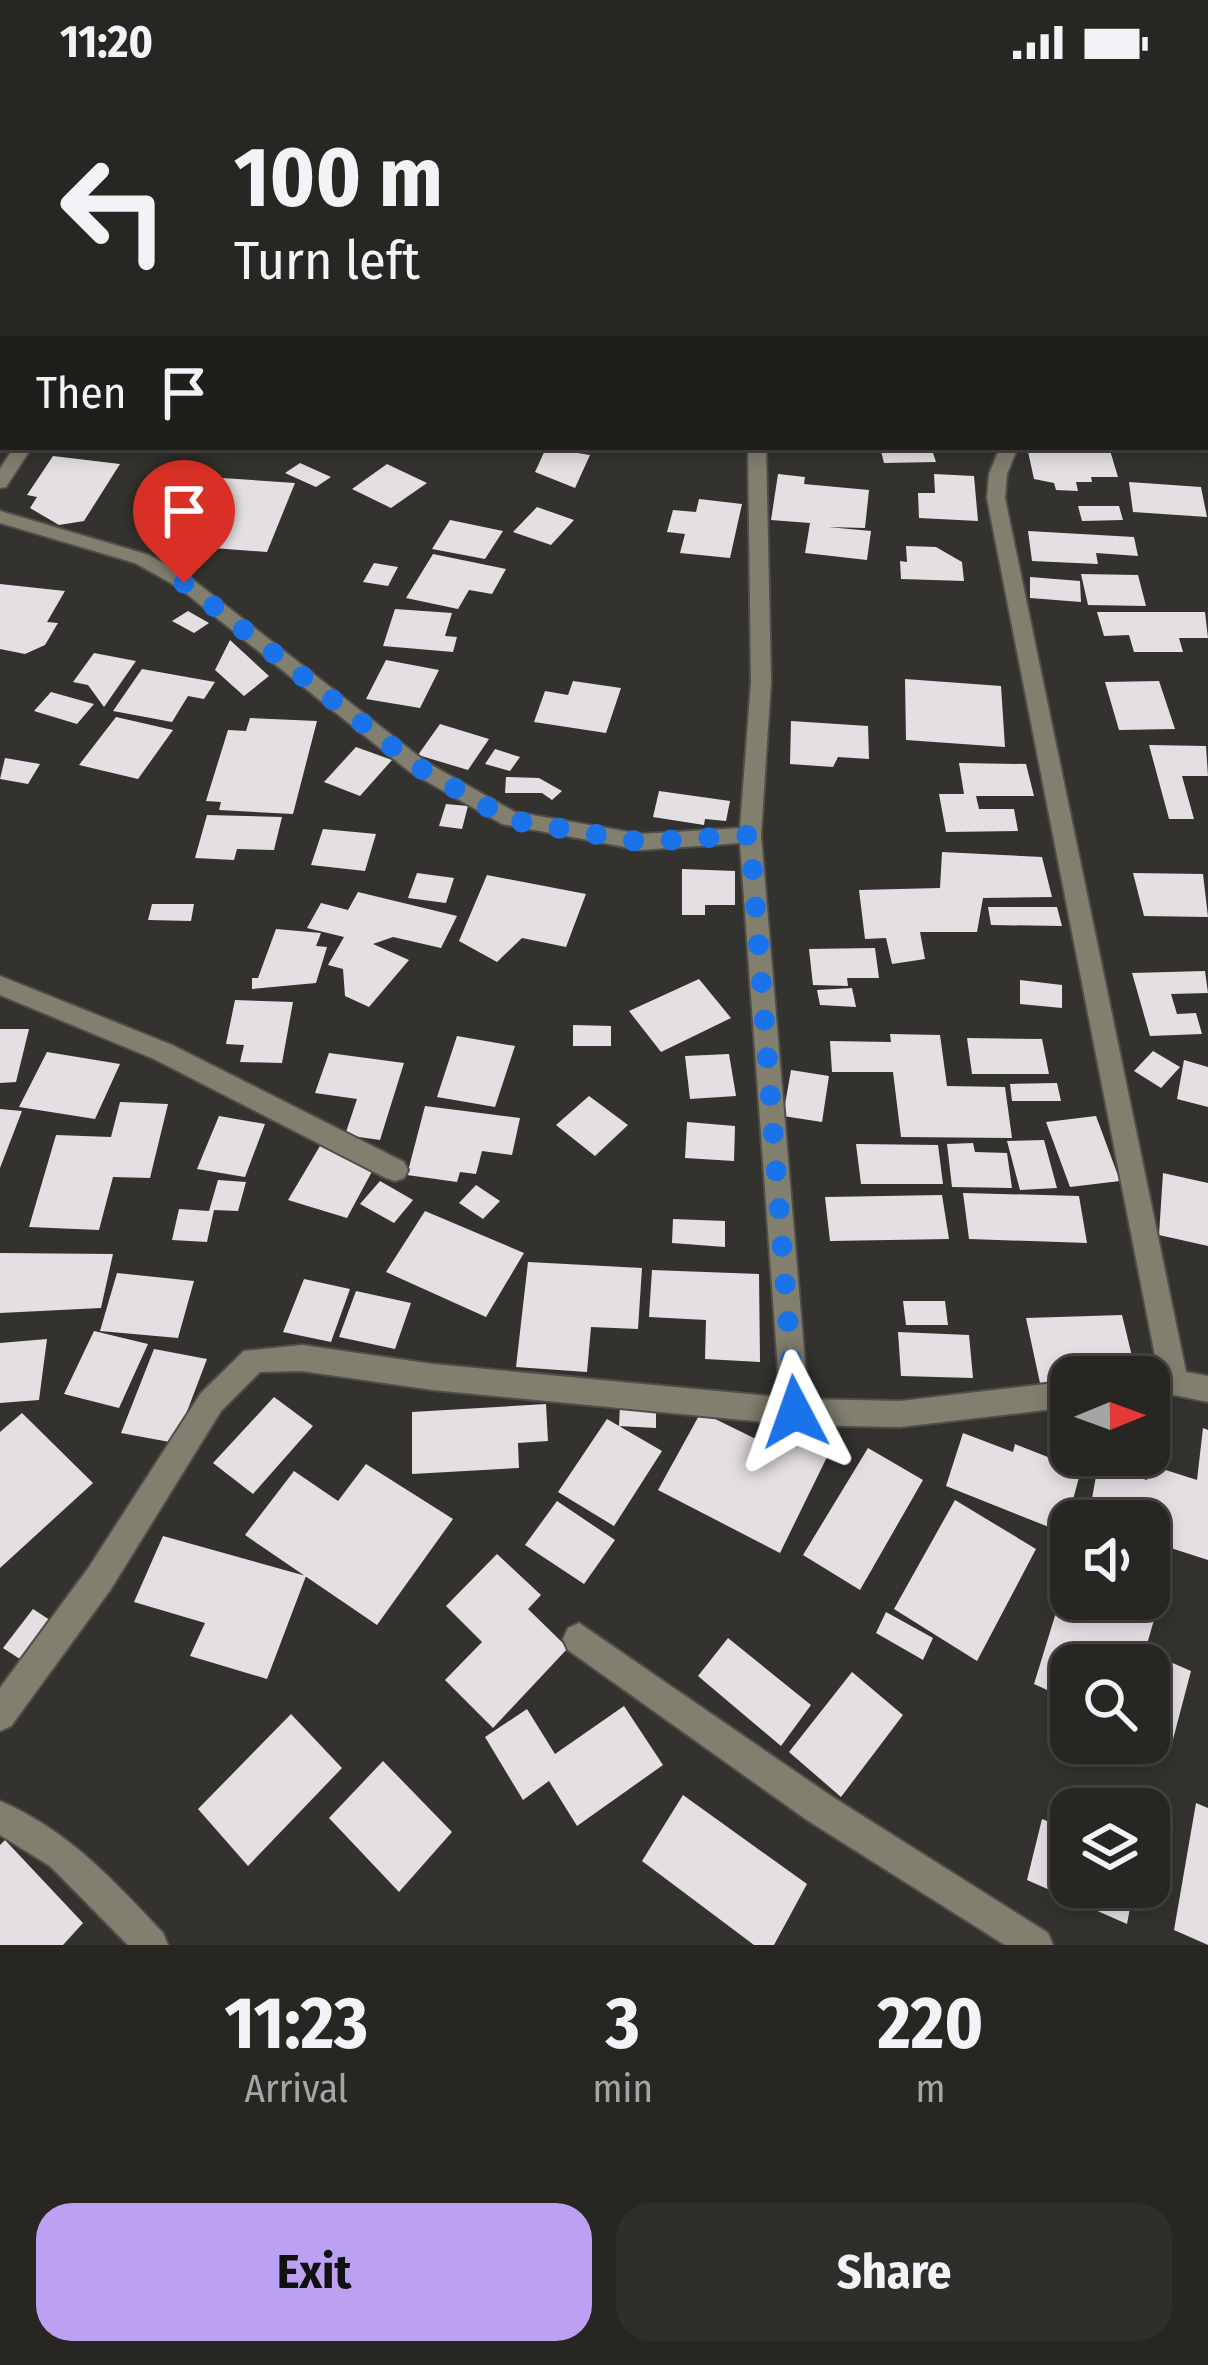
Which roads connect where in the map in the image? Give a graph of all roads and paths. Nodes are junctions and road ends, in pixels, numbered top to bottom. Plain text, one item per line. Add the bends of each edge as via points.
1 (21, 450) edge
2 (757, 450) edge
3 (1009, 450) edge
4 (0, 483) edge
5 (0, 517) edge
6 (750, 835) junction
7 (0, 985) edge
8 (395, 1170) dead end
9 (1157, 1356) edge
10 (1170, 1384) edge
11 (1208, 1389) edge
12 (1050, 1396) edge
13 (795, 1412) junction
14 (579, 1639) dead end
15 (0, 1715) edge
16 (0, 1818) edge
17 (151, 1945) edge
18 (1036, 1945) edge

1 - 4 street
2 - 6 street via 761,682
3 - 9 street via 996,498
5 - 6 street via 142,559 184,583 418,767 510,820 641,842
6 - 13 street
7 - 8 street via 163,1052
10 - 11 street
12 - 13 street via 900,1414
13 - 15 street via 302,1358 254,1360 211,1402 100,1578
14 - 18 street via 819,1808
16 - 17 street via 80,1871

